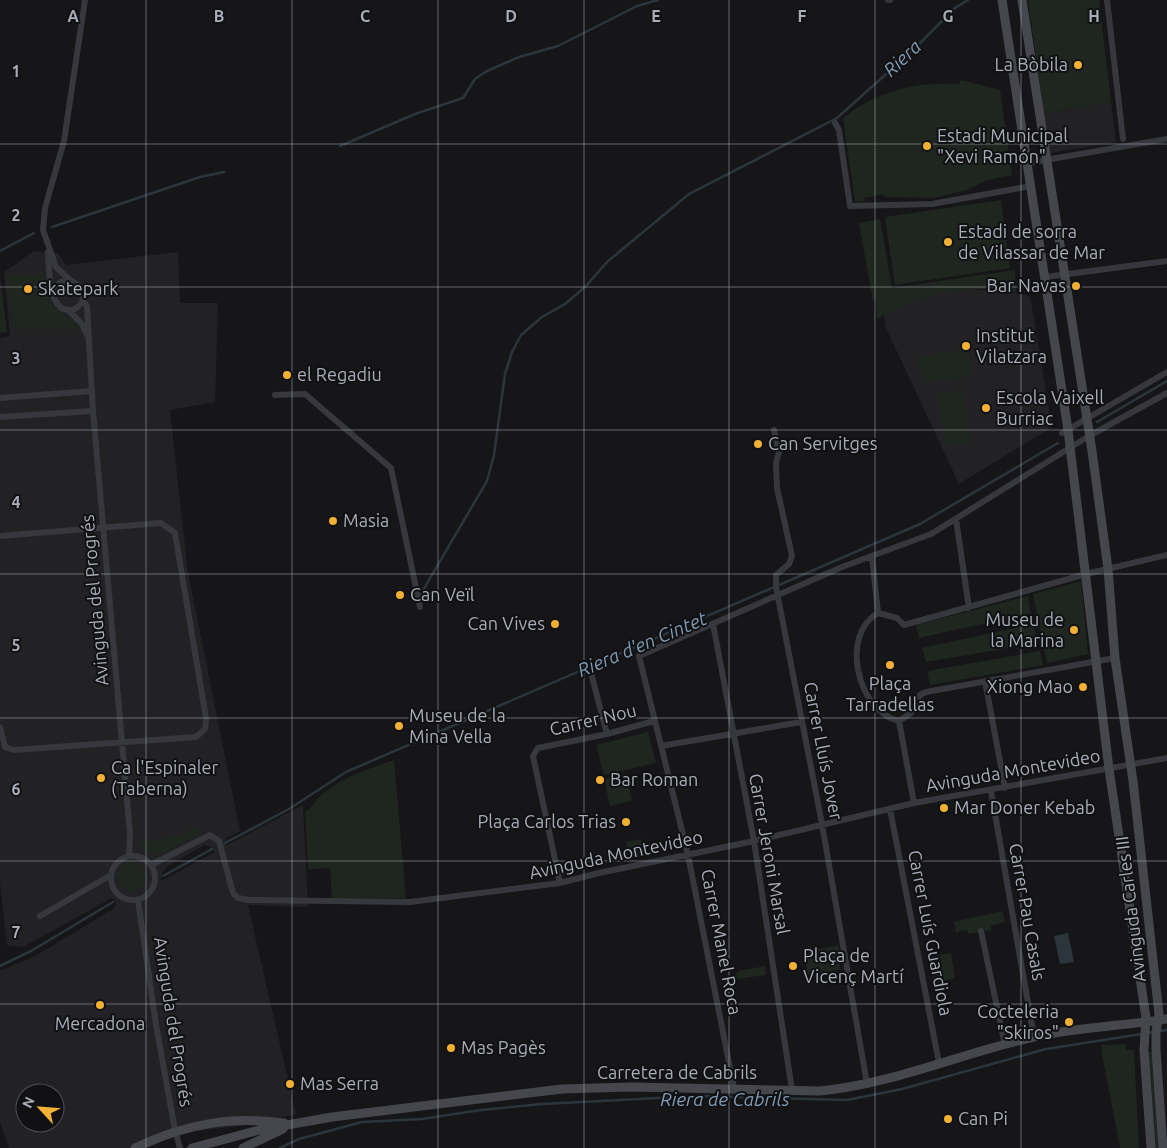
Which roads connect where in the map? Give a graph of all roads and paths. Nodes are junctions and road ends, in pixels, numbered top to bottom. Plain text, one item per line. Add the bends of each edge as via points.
1 (86, 0) edge
2 (1002, 0) edge
3 (1022, 0) edge
4 (1107, 0) edge
5 (835, 123) dead end
6 (1123, 139) dead end
7 (1167, 139) edge
8 (1048, 160) junction
9 (1028, 163) junction
10 (1031, 186) junction
11 (48, 248) junction
12 (1167, 261) edge
13 (1065, 276) junction
14 (1045, 277) junction
15 (70, 280) junction
16 (53, 292) junction
17 (82, 300) junction
18 (68, 310) junction
19 (89, 341) junction
20 (1167, 372) edge
21 (92, 391) junction
22 (1167, 392) edge
23 (275, 395) dead end
24 (0, 398) edge
25 (93, 411) junction
26 (0, 417) edge
27 (1086, 419) junction
28 (774, 430) dead end
29 (1065, 432) junction
30 (1089, 436) junction
31 (1071, 449) junction
32 (956, 519) junction
33 (104, 528) junction
34 (0, 536) edge
35 (1167, 554) edge
36 (872, 557) junction
37 (1108, 569) junction
38 (1086, 574) junction
39 (778, 595) junction
40 (420, 607) dead end
41 (969, 608) junction
42 (878, 613) junction
43 (713, 624) junction
44 (1115, 658) junction
45 (1098, 662) junction
46 (591, 673) dead end
47 (985, 681) junction
48 (654, 721) junction
49 (801, 722) junction
50 (899, 722) junction
51 (0, 727) edge
52 (732, 733) junction
53 (607, 734) junction
54 (121, 742) junction
55 (661, 746) junction
56 (1167, 758) edge
57 (1131, 766) junction
58 (1109, 770) junction
59 (1005, 788) junction
60 (991, 791) junction
61 (914, 803) junction
62 (890, 808) junction
63 (822, 824) junction
64 (754, 842) junction
65 (688, 855) junction
66 (130, 856) junction
67 (151, 865) junction
68 (111, 875) junction
69 (560, 883) junction
70 (138, 900) junction
71 (40, 916) dead end
72 (982, 931) dead end
73 (1154, 971) junction
74 (1139, 972) junction
75 (1163, 1020) edge
76 (1148, 1026) junction
77 (1034, 1037) junction
78 (1004, 1045) junction
79 (1156, 1047) junction
80 (938, 1063) junction
81 (867, 1084) junction
82 (734, 1088) junction
83 (792, 1090) junction
84 (295, 1124) junction
85 (175, 1130) junction
86 (196, 1147) edge
87 (136, 1148) edge
88 (180, 1148) edge
89 (243, 1148) edge
90 (1151, 1148) edge
91 (1163, 1148) edge

1 - 11 street via 64,142 45,208 43,230
2 - 9 street, Avinguda Carles III
3 - 8 street, Avinguda Carles III
4 - 6 street
5 - 10 street via 839,130 850,206 932,204
7 - 8 street
8 - 9 street
8 - 13 street, Avinguda Carles III
9 - 10 street, Avinguda Carles III
10 - 14 street, Avinguda Carles III
11 - 15 street via 56,267
11 - 16 street
12 - 13 street
13 - 14 street
13 - 27 street, Avinguda Carles III
14 - 29 street, Avinguda Carles III
15 - 16 street via 60,282
15 - 17 street via 81,287
16 - 18 street via 56,305
17 - 18 street via 78,307
17 - 19 street, Avinguda del Progrés via 87,307
18 - 19 street via 82,324
19 - 21 street, Avinguda del Progrés
20 - 27 street
21 - 24 street
21 - 25 street, Avinguda del Progrés
22 - 30 street
23 - 40 street via 306,394 391,468
25 - 26 street
25 - 33 street, Avinguda del Progrés
27 - 29 street
27 - 30 street, Avinguda Carles III
28 - 39 street, Carrer Lluís Jover via 779,452 777,488 792,556 789,564 776,575
29 - 31 street, Avinguda Carles III
30 - 31 street
30 - 37 street, Avinguda Carles III
31 - 32 street
31 - 38 street, Avinguda Carles III
32 - 36 street via 931,534
32 - 41 street
33 - 34 street
33 - 54 street, Avinguda del Progrés
33 - 54 street via 161,523 176,533 206,718 205,729 196,737
35 - 37 street
36 - 39 street
36 - 42 street
37 - 38 street
37 - 44 street, Avinguda Carles III
38 - 41 street
38 - 45 street, Avinguda Carles III
39 - 43 street
39 - 49 street, Carrer Lluís Jover
41 - 42 street via 904,625 897,618
42 - 50 street via 870,617 863,628 858,643 858,668 868,698 883,715
43 - 48 street, Carrer Manel Roca via 639,656
43 - 52 street, Carrer Jeroni Marsal
44 - 45 street
44 - 57 street, Avinguda Carles III
45 - 47 street
45 - 58 street, Avinguda Carles III
46 - 53 street
47 - 50 street via 926,692 920,695 911,713
47 - 59 street
48 - 53 street, Carrer Nou
48 - 55 street, Carrer Manel Roca
49 - 52 street
49 - 63 street, Carrer Lluís Jover
50 - 61 street
51 - 54 street via 5,747 14,750
52 - 55 street
52 - 64 street, Carrer Jeroni Marsal
53 - 69 street, Carrer Nou via 538,748 532,756
54 - 66 street, Avinguda del Progrés
55 - 65 street, Carrer Manel Roca
56 - 57 street, Avinguda Montevideo
57 - 58 street, Avinguda Montevideo
57 - 73 street, Avinguda Carles III
58 - 59 street, Avinguda Montevideo
58 - 74 street, Avinguda Carles III
59 - 60 street, Avinguda Montevideo
60 - 61 street, Avinguda Montevideo
60 - 77 street, Carrer Pau Casals
61 - 62 street, Avinguda Montevideo
62 - 63 street, Avinguda Montevideo
62 - 80 street, Carrer Luís Guardiola
63 - 64 street, Avinguda Montevideo
63 - 81 street, Carrer Lluís Jover
64 - 65 street, Avinguda Montevideo
64 - 83 street, Carrer Jeroni Marsal
65 - 69 street, Avinguda Montevideo
65 - 82 street, Carrer Manel Roca
66 - 67 street via 143,858
66 - 68 street via 119,861
67 - 69 street, Avinguda Montevideo via 210,835 219,841 234,893 238,898 249,900 410,902
67 - 70 street via 154,885 145,897
68 - 70 street via 112,886 118,894
68 - 71 street
70 - 85 street, Avinguda del Progrés
72 - 78 street
73 - 74 street via 1152,979 1145,981
73 - 75 street, Avinguda Carles III
74 - 76 street, Avinguda Carles III
75 - 76 street, Carretera de Cabrils
75 - 79 street, Avinguda Carles III via 1156,1032
76 - 77 street, Carretera de Cabrils via 1090,1027
76 - 79 street
76 - 90 street, Avinguda Carles III via 1145,1043
77 - 78 street, Carretera de Cabrils
78 - 80 street, Carretera de Cabrils
79 - 91 street, Avinguda Carles III
80 - 81 street, Carretera de Cabrils
81 - 83 street, Carretera de Cabrils via 819,1091
82 - 83 street, Carretera de Cabrils
82 - 84 street, Carretera de Cabrils via 562,1089
84 - 85 street via 255,1119
84 - 86 street, Carretera de Cabrils
84 - 89 street
85 - 87 street
85 - 88 street, Avinguda del Progrés

